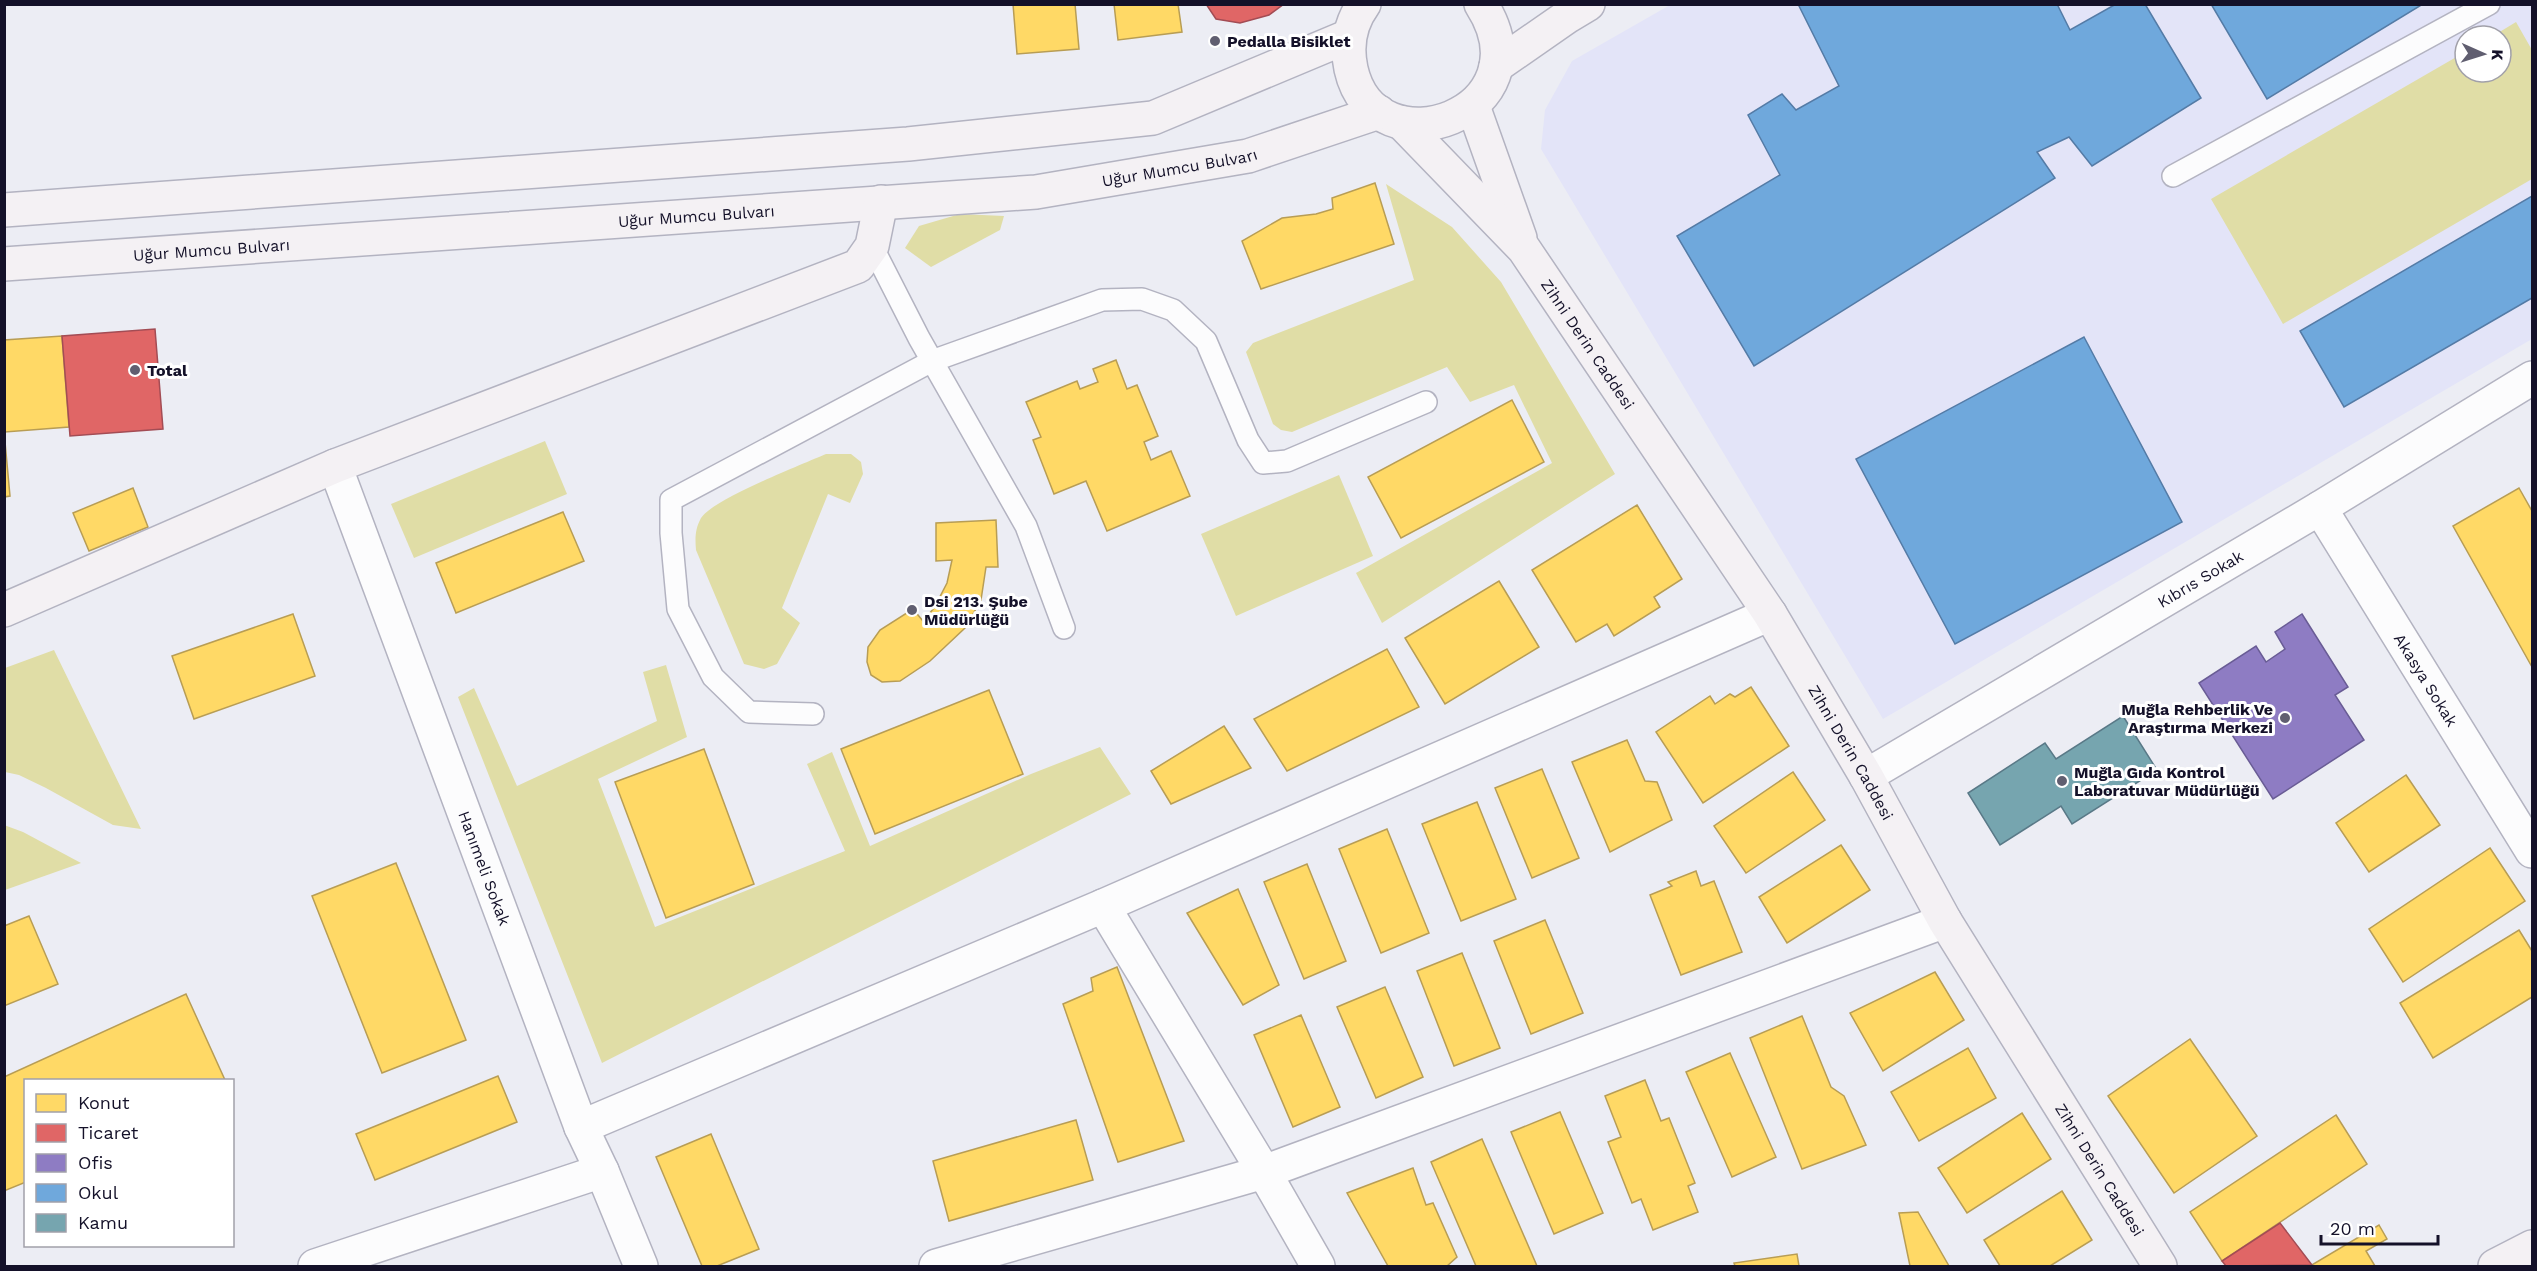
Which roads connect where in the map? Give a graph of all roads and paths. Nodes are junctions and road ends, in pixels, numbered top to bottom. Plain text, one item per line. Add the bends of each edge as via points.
1 (1364, 4) edge
2 (1481, 4) edge
3 (1588, 4) edge
4 (2489, 4) edge
5 (1349, 36) junction
6 (1496, 66) junction
7 (1473, 106) junction
8 (1390, 118) junction
9 (2173, 176) dead end
10 (881, 202) junction
11 (4, 210) edge
12 (872, 246) junction
13 (1524, 249) junction
14 (4, 264) edge
15 (932, 362) junction
16 (2532, 378) edge
17 (1426, 402) dead end
18 (335, 466) junction
19 (2320, 508) junction
20 (4, 610) edge
21 (1770, 614) junction
22 (1064, 628) dead end
23 (813, 714) dead end
24 (1866, 776) junction
25 (2532, 851) edge
26 (1103, 906) junction
27 (1945, 921) junction
28 (580, 1127) junction
29 (602, 1172) junction
30 (1264, 1172) junction
31 (2532, 1246) edge
32 (315, 1266) edge
33 (641, 1266) edge
34 (936, 1266) edge
35 (1318, 1266) edge
36 (2160, 1266) edge
37 (2494, 1266) edge

1 - 5 main road
2 - 6 main road via 1497,43
3 - 6 main road
4 - 9 lane
5 - 8 main road via 1348,58 1353,79 1364,97
5 - 11 main road via 1153,117 908,144
6 - 7 main road via 1488,88
7 - 8 main road via 1451,120 1427,126
7 - 13 main road
8 - 10 main road, Uğur Mumcu Bulvarı via 1248,156 1158,172 1036,192
8 - 13 main road
10 - 12 main road
10 - 14 main road, Uğur Mumcu Bulvarı
12 - 15 lane
12 - 18 main road via 858,266
13 - 21 main road, Zihni Derin Caddesi
15 - 17 lane via 1102,300 1142,299 1173,310 1206,340 1248,440 1263,463 1287,461
15 - 22 lane via 1026,526
15 - 23 lane via 670,500 678,609 712,677 749,712
16 - 19 street, Kıbrıs Sokak
18 - 20 main road
18 - 28 street, Hanımeli Sokak
19 - 24 street, Kıbrıs Sokak
19 - 25 street, Akasya Sokak
21 - 24 main road, Zihni Derin Caddesi
21 - 26 street
24 - 27 main road, Zihni Derin Caddesi
26 - 28 street
26 - 30 street
27 - 30 street
27 - 36 main road, Zihni Derin Caddesi
28 - 29 street, Hanımeli Sokak
29 - 32 street
29 - 33 street, Hanımeli Sokak
30 - 34 street
30 - 35 street
31 - 37 main road

